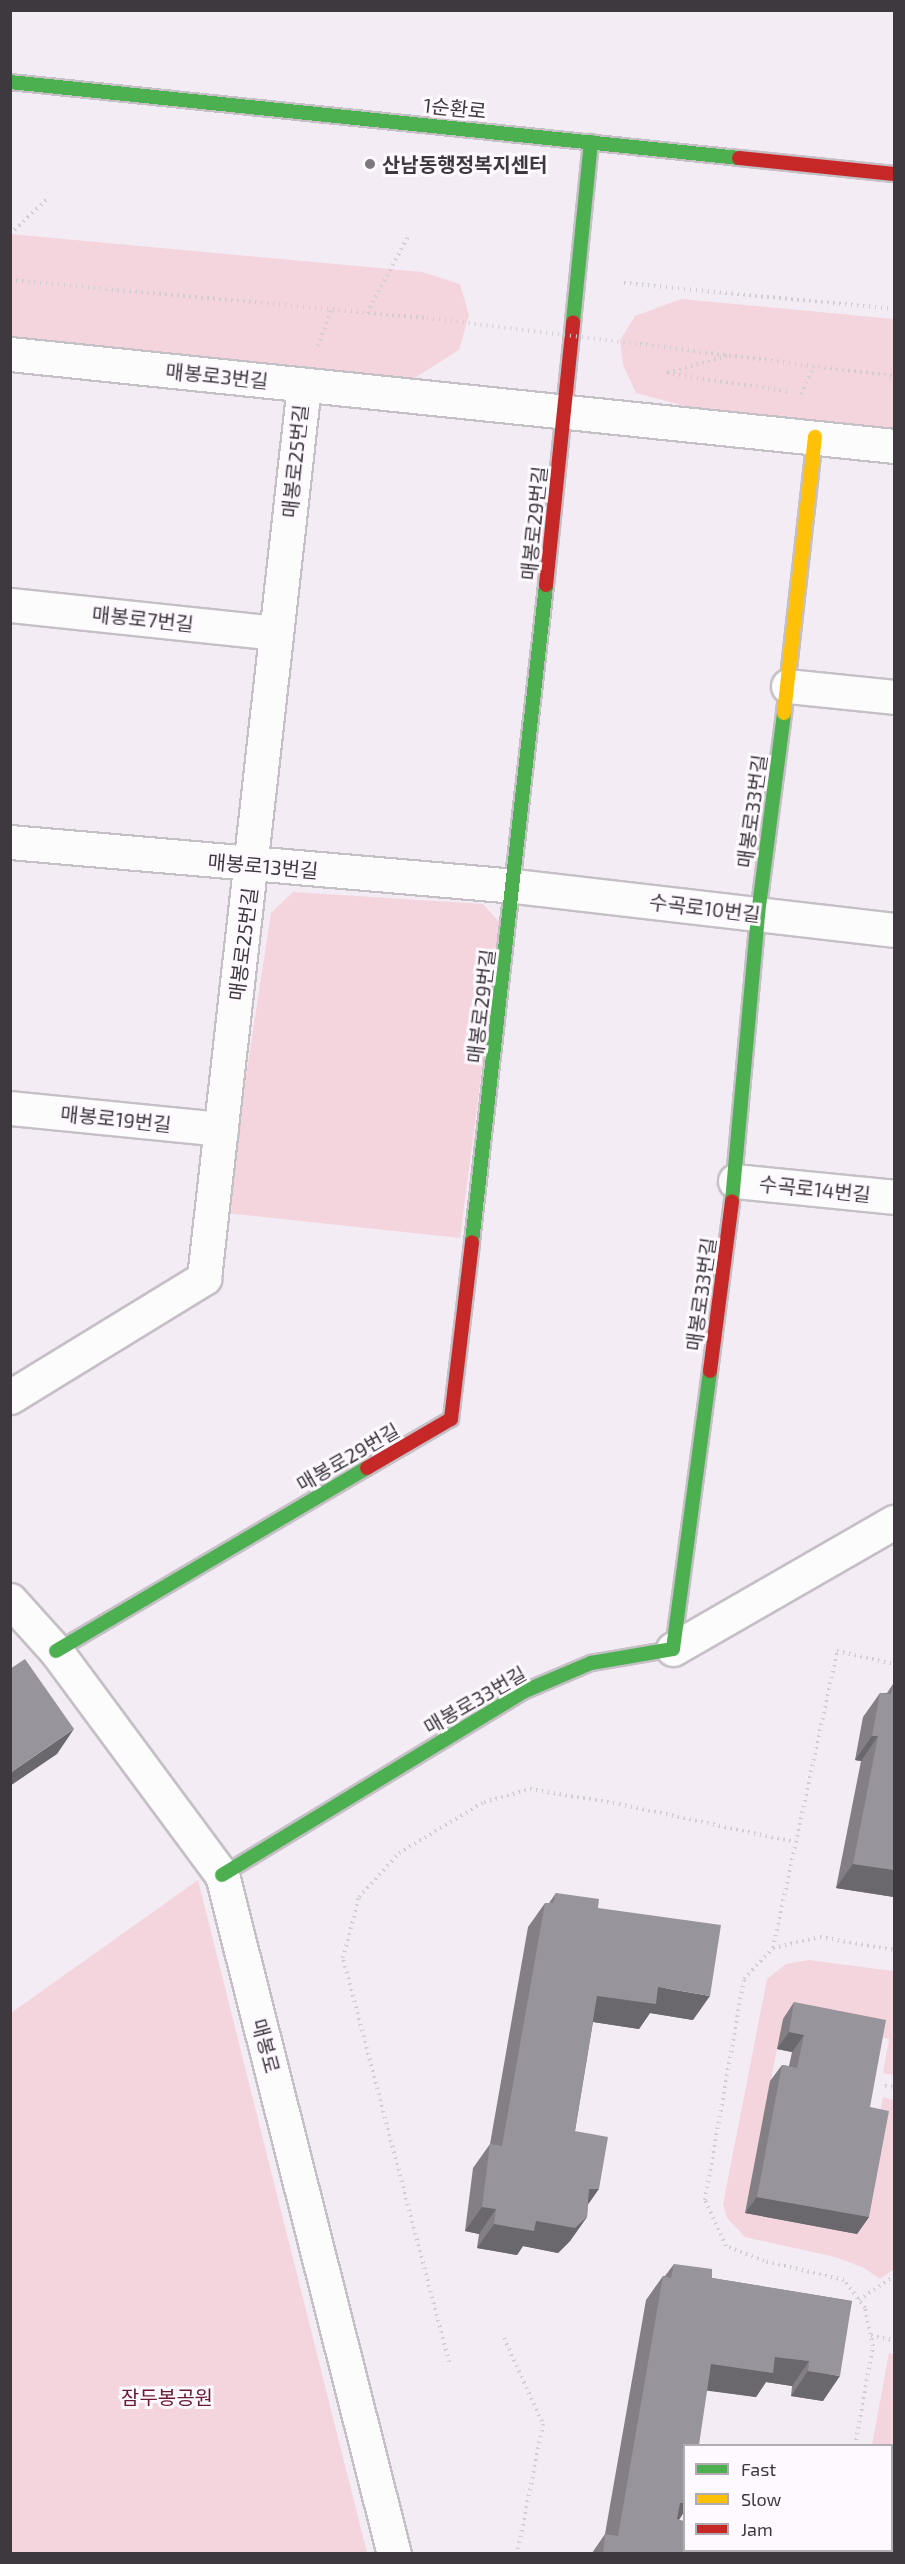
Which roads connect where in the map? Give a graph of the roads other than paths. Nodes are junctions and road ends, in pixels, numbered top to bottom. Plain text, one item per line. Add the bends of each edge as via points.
1 (10, 82) edge
2 (591, 142) junction
3 (894, 174) edge
4 (10, 354) edge
5 (304, 385) junction
6 (566, 412) junction
7 (814, 437) junction
8 (894, 446) edge
9 (10, 605) edge
10 (276, 633) junction
11 (788, 686) junction
12 (894, 697) edge
13 (10, 842) edge
14 (253, 866) junction
15 (515, 885) junction
16 (758, 914) junction
17 (894, 930) edge
18 (10, 1108) edge
19 (221, 1130) junction
20 (735, 1181) junction
21 (894, 1197) edge
22 (10, 1397) edge
23 (894, 1522) edge
24 (10, 1600) edge
25 (673, 1649) junction
26 (56, 1651) junction
27 (222, 1875) junction
28 (394, 2553) edge

1 - 2 street, 1순환로
2 - 3 street, 1순환로
2 - 6 street, 매봉로29번길
4 - 5 street, 매봉로3번길
5 - 6 street, 매봉로3번길
5 - 10 street, 매봉로25번길
6 - 7 street, 매봉로3번길
6 - 15 street, 매봉로29번길
7 - 8 street, 매봉로3번길
7 - 11 street, 매봉로33번길
9 - 10 street, 매봉로7번길
10 - 14 street, 매봉로25번길
11 - 12 street
11 - 16 street, 매봉로33번길
13 - 14 street, 매봉로13번길
14 - 15 street, 매봉로13번길
14 - 19 street, 매봉로25번길
15 - 16 street, 수곡로10번길
15 - 26 street, 매봉로29번길 via 451,1419
16 - 17 street, 수곡로10번길
16 - 20 street, 매봉로33번길
18 - 19 street, 매봉로19번길
19 - 22 street, 매봉로25번길 via 204,1278
20 - 21 street, 수곡로14번길
20 - 25 street, 매봉로33번길
23 - 25 street
24 - 26 street, 매봉로
25 - 27 street, 매봉로33번길 via 591,1663 525,1691
26 - 27 street, 매봉로
27 - 28 street, 매봉로

